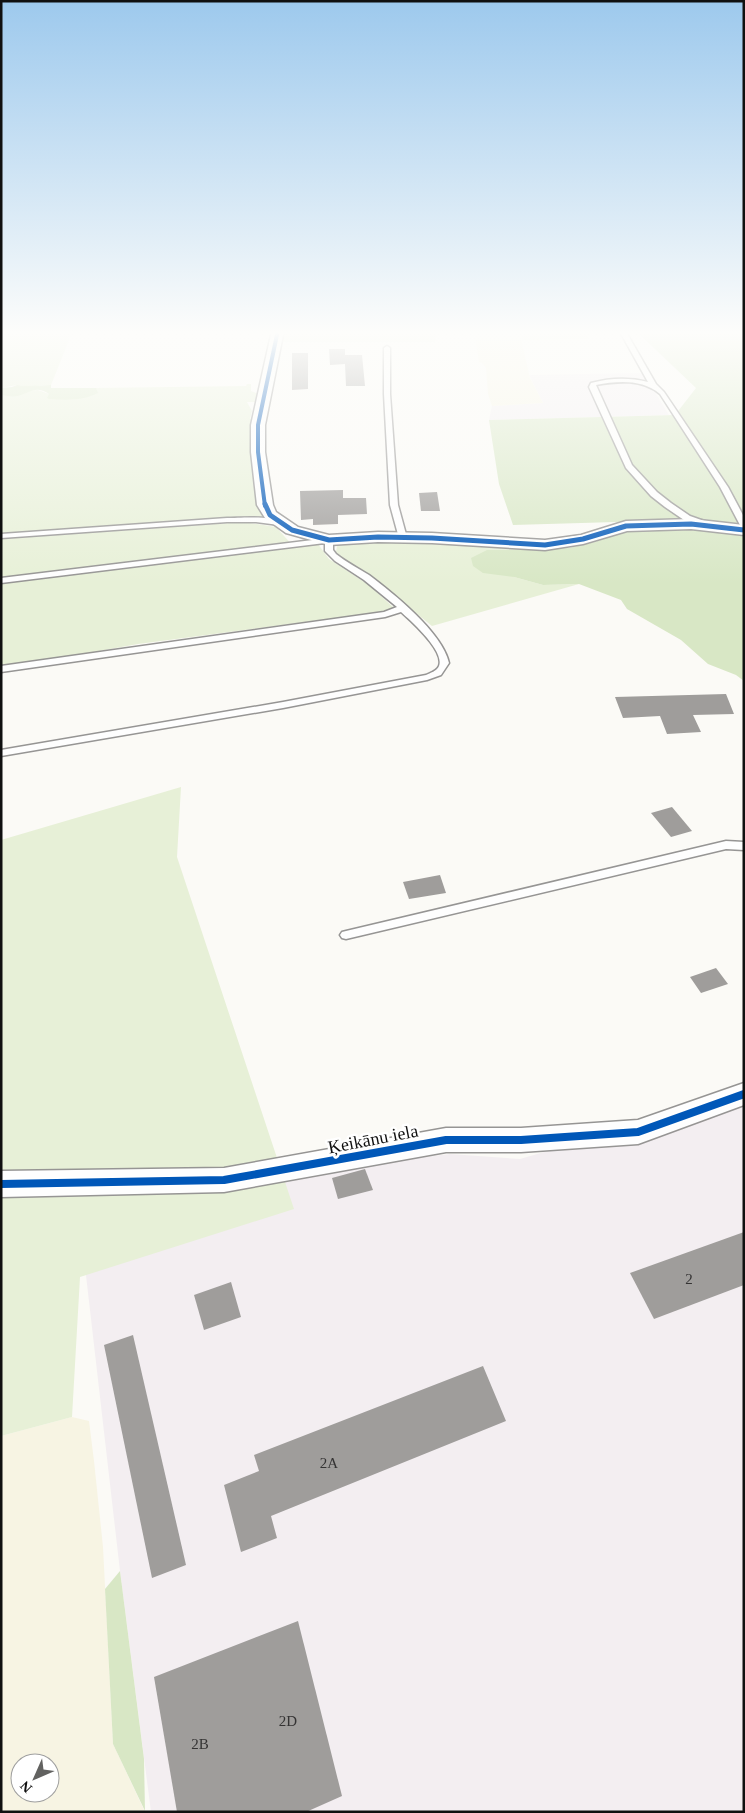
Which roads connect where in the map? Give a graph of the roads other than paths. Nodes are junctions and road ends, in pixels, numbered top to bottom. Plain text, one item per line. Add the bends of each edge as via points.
1 (260, 415) edge
2 (388, 415) edge
3 (605, 415) edge
4 (677, 415) edge
5 (279, 523) junction
6 (704, 524) junction
7 (744, 525) edge
8 (744, 530) edge
9 (1, 536) edge
10 (403, 538) junction
11 (329, 540) junction
12 (1, 582) edge
13 (403, 608) junction
14 (1, 669) edge
15 (1, 753) edge
16 (744, 846) edge
17 (346, 935) dead end
18 (744, 1094) edge
19 (1, 1184) edge

1 - 5 street via 258,452 265,505
2 - 10 lane via 394,505
3 - 6 lane via 629,466 654,494 687,518
4 - 7 lane via 724,487
5 - 9 lane via 227,520
5 - 11 street via 306,535
6 - 8 street
6 - 10 street via 626,526 583,539 545,545
10 - 11 street
11 - 12 lane
11 - 13 lane via 329,551 336,558 366,577
13 - 14 lane via 370,616
13 - 15 lane via 443,656 444,664 434,675 282,705
16 - 17 lane via 726,844
18 - 19 street, Ķeikānu iela via 638,1132 521,1140 446,1140 224,1180

